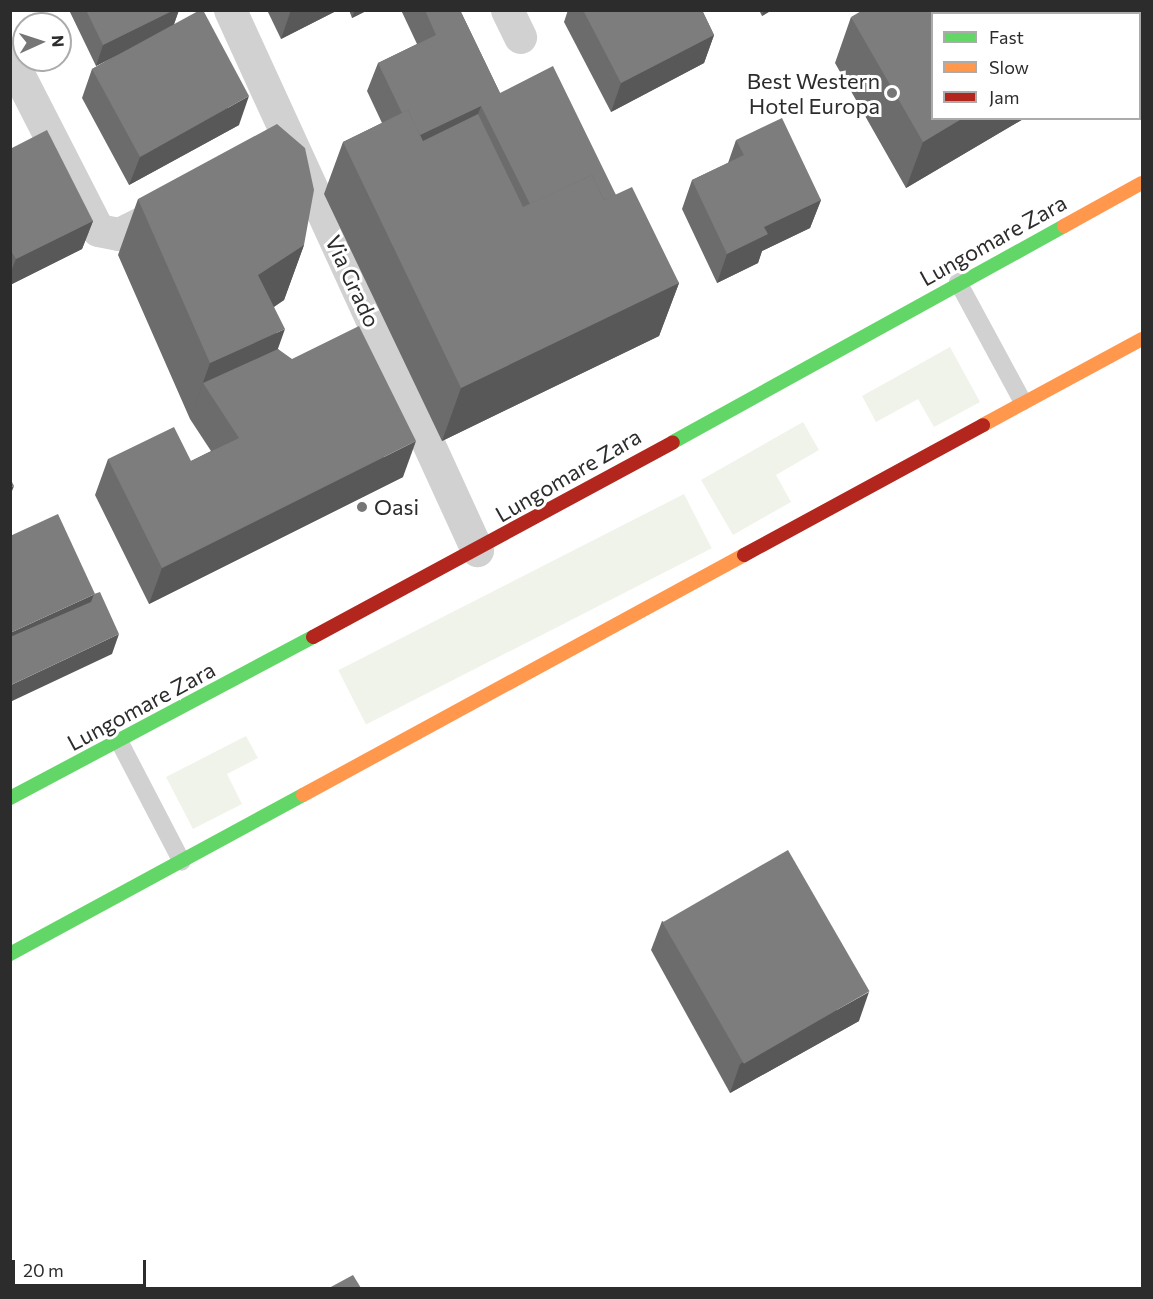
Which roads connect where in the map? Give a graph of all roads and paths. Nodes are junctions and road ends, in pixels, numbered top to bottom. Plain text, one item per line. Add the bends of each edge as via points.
1 (230, 10) edge
2 (10, 58) edge
3 (292, 148) junction
4 (261, 163) edge
5 (1143, 183) edge
6 (200, 194) edge
7 (958, 282) junction
8 (1143, 339) edge
9 (1023, 402) junction
10 (477, 550) junction
11 (119, 741) junction
12 (10, 798) edge
13 (182, 862) junction
14 (10, 954) edge

1 - 3 street, Via Grado
2 - 6 street via 98,230 119,234
3 - 4 street
3 - 10 street, Via Grado
5 - 7 street, Lungomare Zara
7 - 9 lane
7 - 10 street, Lungomare Zara
8 - 9 street
9 - 13 street via 738,563
10 - 11 street, Lungomare Zara
11 - 12 street, Lungomare Zara
11 - 13 lane
13 - 14 street

